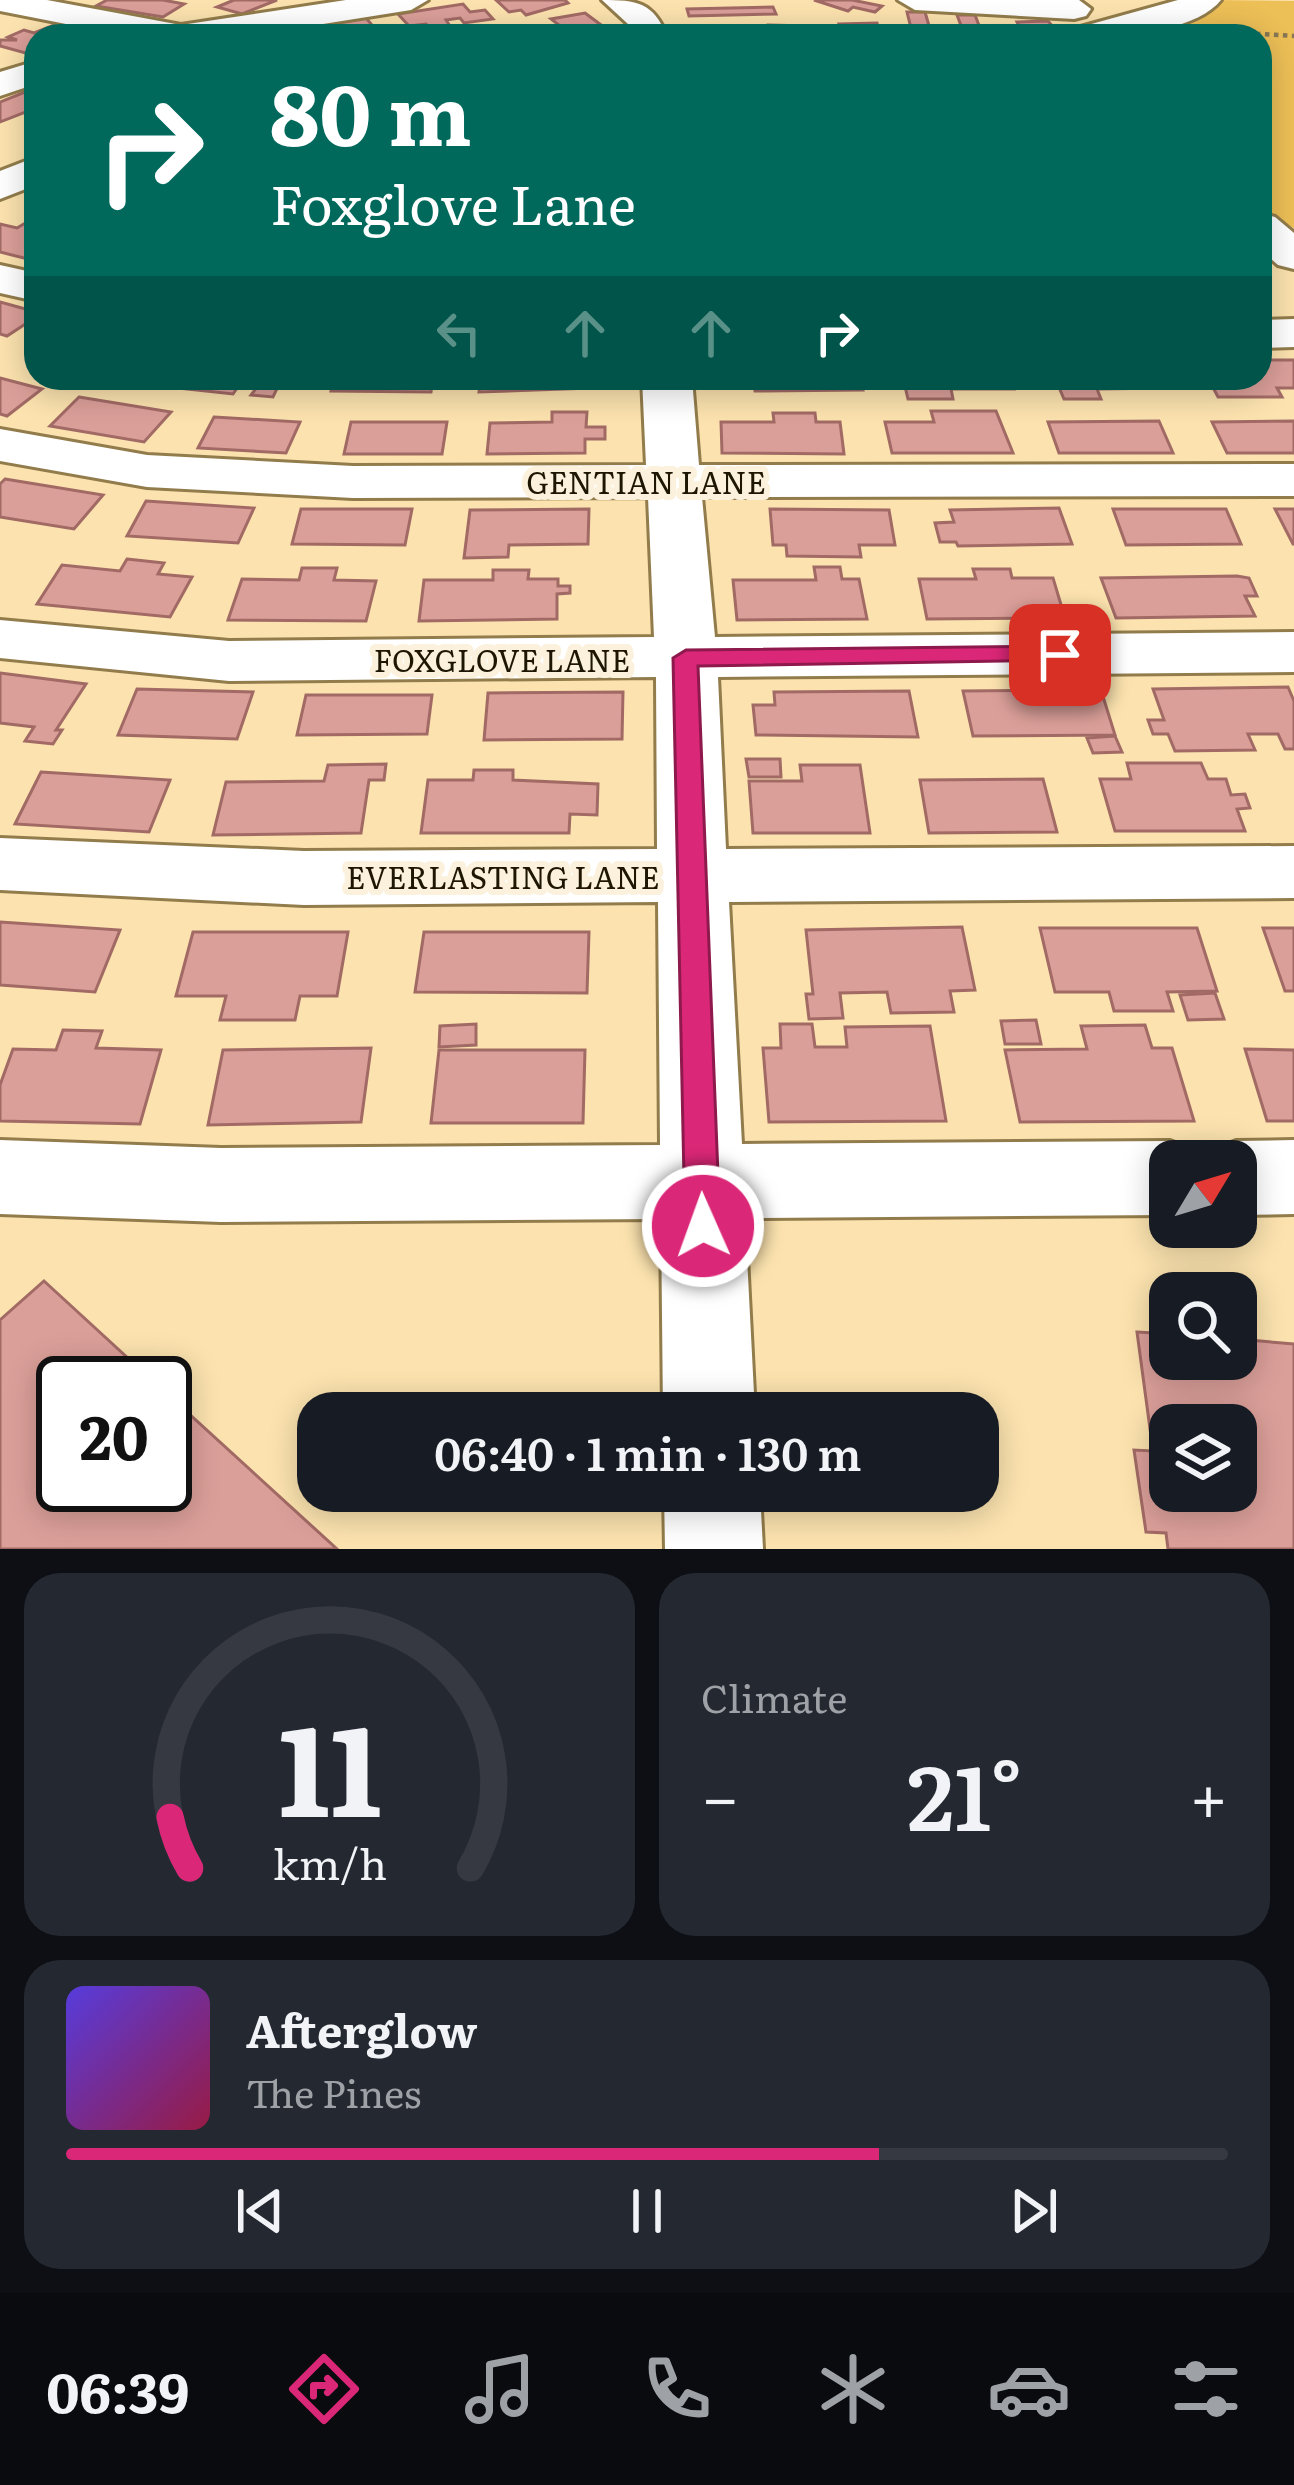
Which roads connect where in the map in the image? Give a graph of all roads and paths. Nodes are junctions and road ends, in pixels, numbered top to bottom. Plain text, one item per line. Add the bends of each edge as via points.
1 (411, 0) edge
2 (619, 0) edge
3 (915, 0) edge
4 (0, 2) edge
5 (348, 4) edge
6 (1192, 6) edge
7 (1081, 20) edge
8 (116, 24) edge
9 (243, 24) edge
10 (645, 24) edge
11 (1218, 24) edge
12 (668, 390) edge
13 (0, 445) edge
14 (1294, 480) edge
15 (672, 481) junction
16 (0, 639) edge
17 (1294, 652) edge
18 (686, 658) junction
19 (0, 864) edge
20 (1294, 872) edge
21 (692, 875) junction
22 (0, 1177) edge
23 (1294, 1177) edge
24 (1149, 1178) edge
25 (1257, 1178) edge
26 (701, 1180) junction
27 (708, 1392) edge
28 (713, 1512) edge
29 (714, 1549) edge

1 - 5 street
2 - 10 street
3 - 7 street
4 - 8 street
5 - 9 street
6 - 7 street
6 - 11 street
12 - 15 street
13 - 15 street, GENTIAN LANE via 207,476
14 - 15 street, GENTIAN LANE
15 - 18 street
16 - 18 street, FOXGLOVE LANE via 229,661
17 - 18 street, FOXGLOVE LANE
18 - 21 street
19 - 21 street, EVERLASTING LANE via 304,878
20 - 21 street, EVERLASTING LANE
21 - 26 street
22 - 26 street via 221,1185
23 - 25 street
24 - 26 street
26 - 27 street
28 - 29 street

